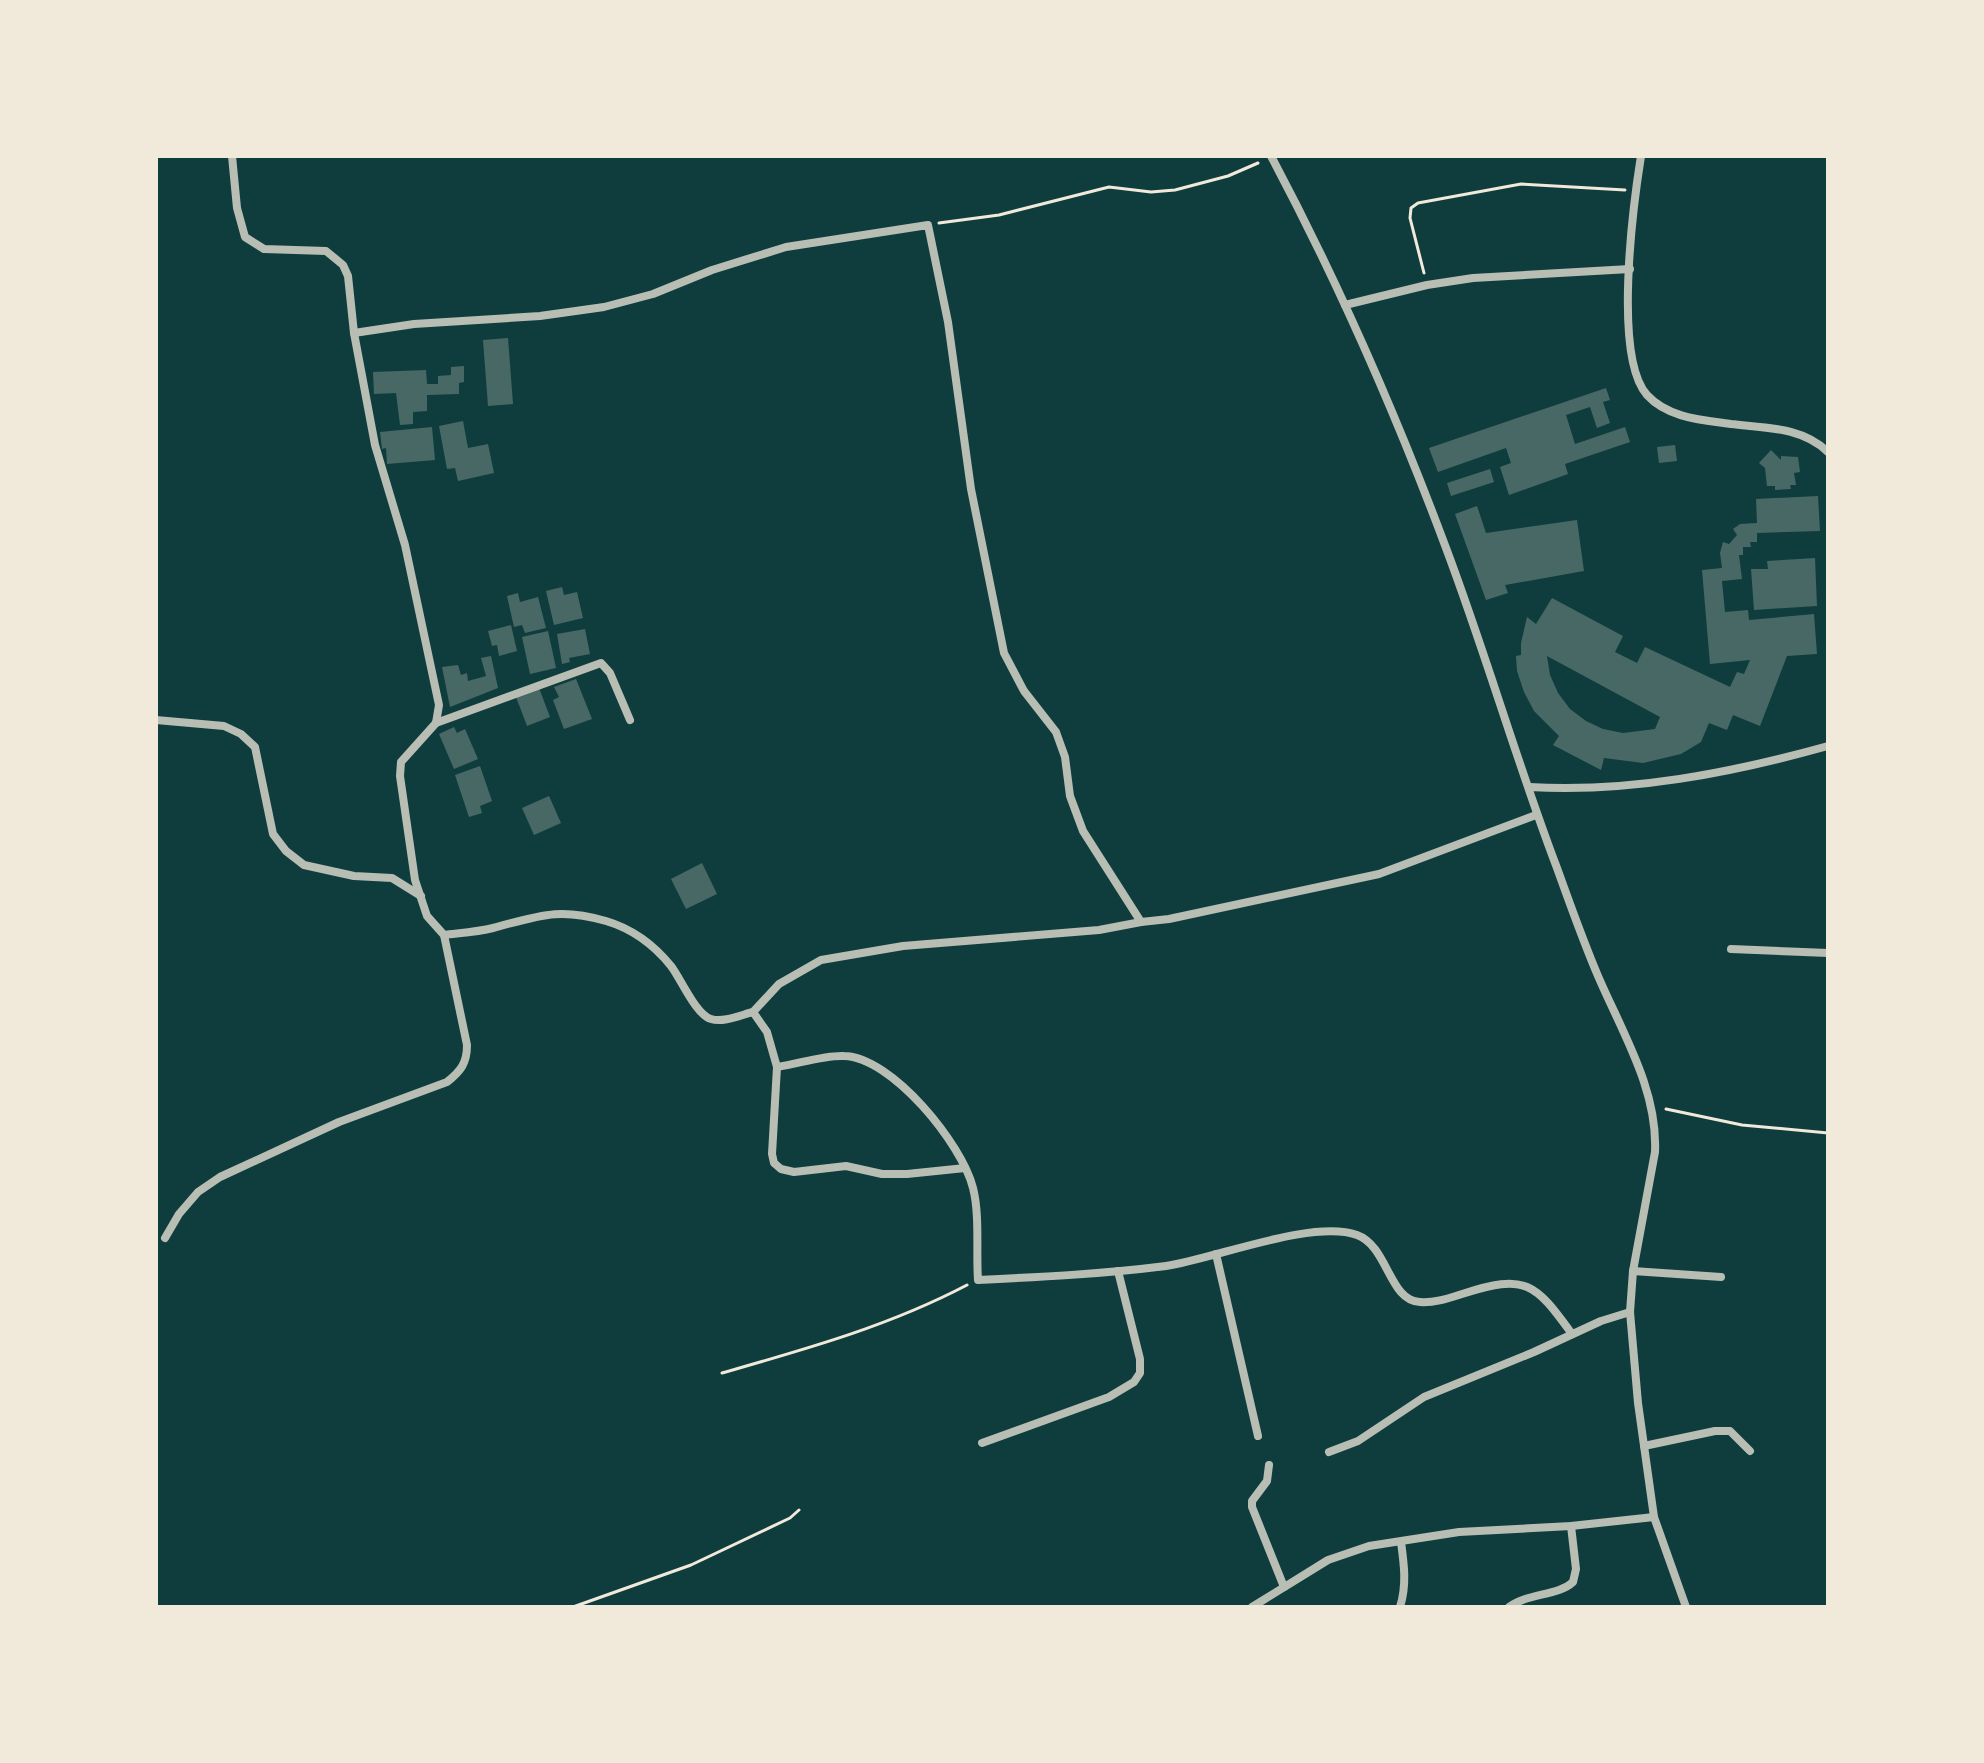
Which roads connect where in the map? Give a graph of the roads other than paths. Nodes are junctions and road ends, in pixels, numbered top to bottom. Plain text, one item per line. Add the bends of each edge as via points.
1 (232, 156) edge
2 (1272, 156) edge
3 (1641, 156) edge
4 (1630, 269) junction
5 (1345, 305) junction
6 (354, 333) junction
7 (1828, 449) edge
8 (156, 720) edge
9 (630, 720) dead end
10 (436, 723) junction
11 (1828, 746) edge
12 (1529, 787) junction
13 (1536, 815) junction
14 (421, 896) junction
15 (1141, 922) junction
16 (444, 935) junction
17 (1731, 949) dead end
18 (1828, 953) edge
19 (753, 1012) junction
20 (777, 1067) junction
21 (965, 1168) junction
22 (165, 1238) dead end
23 (1216, 1254) junction
24 (1118, 1271) junction
25 (1633, 1271) junction
26 (1721, 1277) dead end
27 (1630, 1312) junction
28 (1572, 1334) junction
29 (1258, 1436) dead end
30 (982, 1443) dead end
31 (1644, 1446) junction
32 (1750, 1451) dead end
33 (1329, 1452) dead end
34 (1269, 1465) dead end
35 (1654, 1517) junction
36 (1571, 1526) junction
37 (1401, 1542) junction
38 (1284, 1587) junction
39 (1252, 1607) edge
40 (1400, 1607) edge
41 (1509, 1607) edge
42 (1686, 1607) edge

1 - 6 street via 245,237 264,249 326,251 335,257 348,276
2 - 5 street
3 - 4 street
4 - 5 street via 1427,285
4 - 7 street via 1630,357 1645,393 1682,415 1793,431
5 - 12 street via 1447,548
6 - 10 street via 375,445 405,545 433,676 439,705
6 - 15 street via 604,307 786,247 928,225 1004,653 1024,691 1056,732 1083,831
8 - 14 street via 224,726 255,747 273,834 304,865 392,878
9 - 10 street via 601,663
10 - 14 street via 401,762
11 - 12 street via 1691,777 1623,786
12 - 13 street
13 - 15 street via 1379,874
13 - 25 street via 1651,1106 1654,1163
14 - 16 street via 427,916
15 - 19 street via 821,960 779,984
16 - 19 street via 548,913 608,922 651,945 702,1014 721,1019
16 - 22 street via 467,1045 460,1071 447,1082 339,1122 220,1177 198,1192
17 - 18 street
19 - 20 street via 767,1032
20 - 21 street via 845,1055 874,1065 915,1100
20 - 21 street via 772,1154 781,1169 846,1166 907,1174
21 - 24 street via 973,1189 978,1280
23 - 24 street
23 - 28 street via 1288,1236 1357,1235 1377,1249 1403,1295 1418,1303 1519,1283 1537,1290
23 - 29 street
24 - 30 street via 1140,1359 1134,1382 1109,1397
25 - 26 street
25 - 27 street
27 - 28 street
27 - 31 street
28 - 33 street via 1424,1397 1358,1441
31 - 32 street via 1730,1431
31 - 35 street
34 - 38 street via 1267,1481 1252,1507
35 - 36 street
35 - 42 street
36 - 37 street via 1459,1532
36 - 41 street via 1573,1582
37 - 38 street via 1344,1553
37 - 40 street via 1405,1574
38 - 39 street

